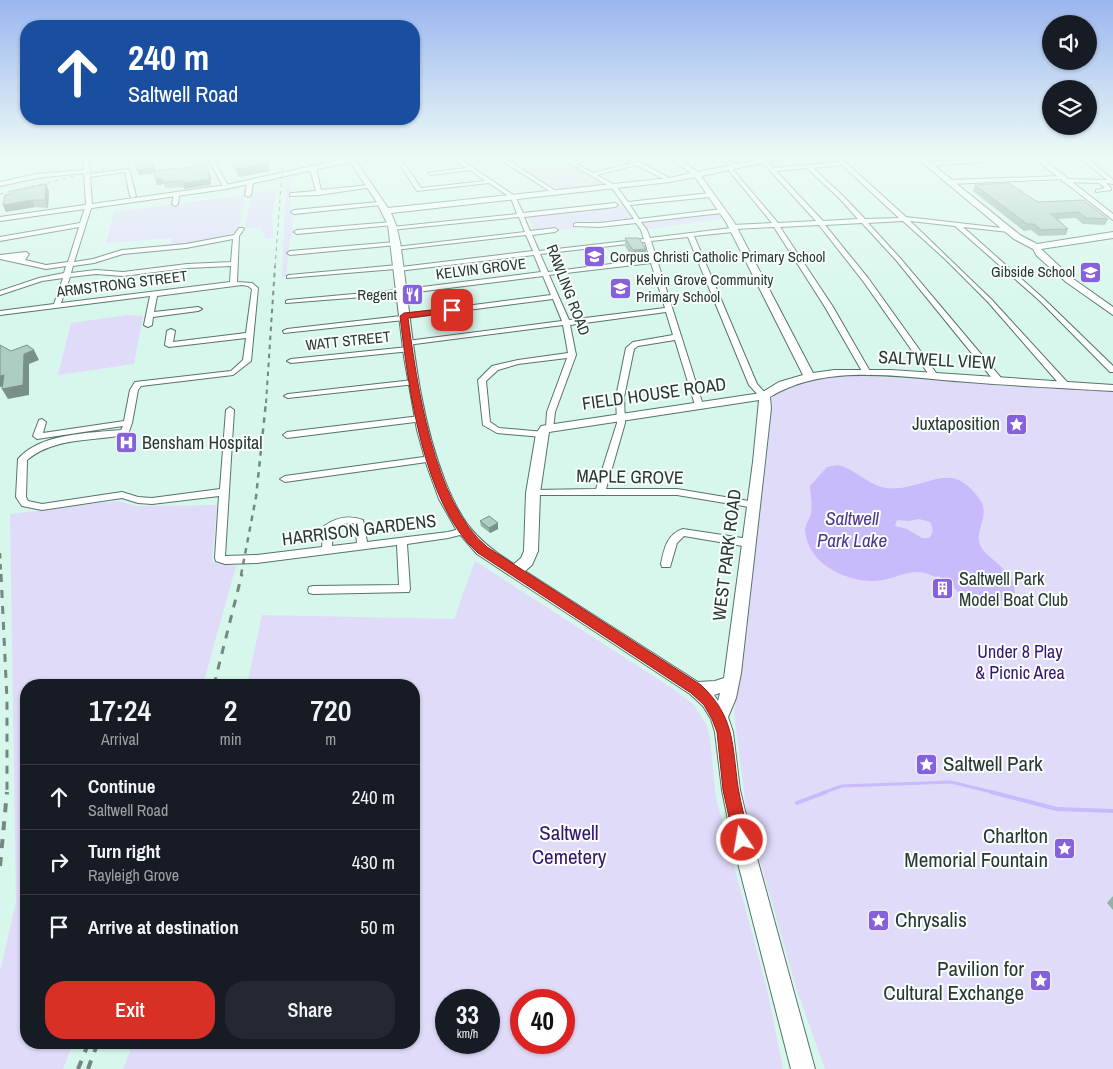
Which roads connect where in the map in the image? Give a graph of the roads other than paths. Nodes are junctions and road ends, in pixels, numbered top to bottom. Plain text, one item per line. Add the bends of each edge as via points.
1 (69, 209) edge
2 (88, 209) edge
3 (341, 209) edge
4 (382, 209) edge
5 (517, 209) edge
6 (578, 209) edge
7 (630, 209) edge
8 (764, 209) edge
9 (807, 209) edge
10 (852, 209) edge
11 (895, 209) edge
12 (983, 209) edge
13 (1101, 209) edge
14 (722, 211) joint
15 (294, 212) dead end
16 (520, 215) junction
17 (1113, 218) edge
18 (0, 219) edge
19 (907, 219) junction
20 (638, 221) junction
21 (864, 221) junction
22 (820, 223) junction
23 (84, 224) junction
24 (956, 224) junction
25 (776, 225) junction
26 (576, 226) dead end
27 (392, 227) junction
28 (733, 228) junction
29 (241, 229) dead end
30 (555, 230) dead end
31 (1009, 230) junction
32 (297, 232) dead end
33 (528, 234) junction
34 (690, 235) junction
35 (1113, 235) edge
36 (236, 236) junction
37 (0, 239) edge
38 (646, 239) junction
39 (395, 247) junction
40 (1036, 247) junction
41 (290, 253) dead end
42 (537, 253) junction
43 (1, 257) edge
44 (653, 261) junction
45 (71, 264) junction
46 (235, 264) junction
47 (398, 268) junction
48 (545, 274) junction
49 (67, 275) junction
50 (289, 277) dead end
51 (233, 284) junction
52 (401, 291) junction
53 (0, 293) edge
54 (154, 294) junction
55 (555, 297) junction
56 (288, 302) dead end
57 (57, 306) junction
58 (198, 309) dead end
59 (668, 310) junction
60 (1113, 312) edge
61 (0, 313) edge
62 (150, 315) junction
63 (404, 317) junction
64 (566, 323) junction
65 (148, 325) dead end
66 (287, 331) dead end
67 (171, 332) dead end
68 (251, 336) junction
69 (677, 338) junction
70 (408, 346) junction
71 (572, 355) junction
72 (291, 361) dead end
73 (1113, 370) edge
74 (867, 374) junction
75 (810, 377) junction
76 (935, 377) junction
77 (999, 381) junction
78 (413, 382) junction
79 (1065, 385) junction
80 (1113, 388) edge
81 (288, 396) dead end
82 (764, 396) junction
83 (699, 405) junction
84 (230, 410) dead end
85 (621, 416) junction
86 (420, 419) junction
87 (42, 422) dead end
88 (128, 423) junction
89 (546, 430) junction
90 (287, 435) dead end
91 (432, 459) junction
92 (285, 479) dead end
93 (224, 492) junction
94 (533, 493) junction
95 (600, 493) junction
96 (755, 505) junction
97 (464, 531) junction
98 (402, 541) junction
99 (750, 543) junction
100 (362, 546) junction
101 (327, 549) junction
102 (666, 564) dead end
103 (515, 571) junction
104 (313, 590) dead end
105 (730, 683) junction
106 (696, 689) junction
107 (719, 717) junction
108 (803, 1069) edge

1 - 18 street
2 - 23 street
3 - 15 street
4 - 27 street
5 - 16 street, RAWLING ROAD
6 - 16 street
7 - 20 street
8 - 25 street
9 - 22 street
10 - 21 street
11 - 19 street
12 - 31 street
13 - 17 street
14 - 20 street
14 - 28 street
16 - 27 street
16 - 33 street, RAWLING ROAD
19 - 21 street
19 - 24 street
19 - 79 street via 990,301
20 - 26 street
20 - 38 street
21 - 22 street
21 - 77 street
22 - 25 street
22 - 76 street via 885,305
23 - 37 street
23 - 45 street
24 - 31 street
24 - 73 street via 1042,300
25 - 28 street
25 - 74 street
27 - 32 street
27 - 39 street
28 - 34 street
28 - 75 street
29 - 36 street
30 - 33 street
31 - 40 street
33 - 39 street
33 - 42 street, RAWLING ROAD
34 - 38 street
34 - 82 street via 753,385
35 - 40 street
36 - 45 street via 186,246 122,252 99,260
36 - 46 street
38 - 42 street
38 - 44 street
39 - 41 street
39 - 47 street
40 - 60 street via 1069,280
42 - 47 street
42 - 48 street, RAWLING ROAD
43 - 45 street via 43,267
44 - 48 street, KELVIN GROVE
44 - 59 street
45 - 49 street
46 - 49 street via 123,274
46 - 51 street
47 - 50 street
47 - 52 street
48 - 52 street, KELVIN GROVE
48 - 55 street, RAWLING ROAD
49 - 53 street via 41,278
49 - 57 street
51 - 54 street, ARMSTRONG STREET
51 - 68 street, ARMSTRONG STREET via 247,283 254,288
52 - 56 street, KELVIN GROVE
52 - 63 street
54 - 57 street, ARMSTRONG STREET
54 - 62 street
55 - 63 street
55 - 64 street, RAWLING ROAD
57 - 61 street, ARMSTRONG STREET
58 - 62 street
59 - 64 street, WATT STREET
59 - 69 street
62 - 65 street
63 - 66 street
63 - 70 street
64 - 70 street, WATT STREET
64 - 71 street, RAWLING ROAD
67 - 68 street via 169,345
68 - 88 street via 247,361 233,373 138,384
69 - 83 street
69 - 85 street via 636,344 630,348
70 - 72 street, WATT STREET
70 - 78 street
71 - 89 street, RAWLING ROAD
71 - 89 street via 495,368 482,380 486,423 496,430
74 - 75 street, SALTWELL VIEW
74 - 76 street, SALTWELL VIEW
75 - 82 street, SALTWELL VIEW via 781,385
76 - 77 street, SALTWELL VIEW
77 - 79 street, SALTWELL VIEW
78 - 81 street
78 - 86 street
79 - 80 street, SALTWELL VIEW
82 - 83 street, FIELD HOUSE ROAD
82 - 96 street, WEST PARK ROAD
83 - 85 street, FIELD HOUSE ROAD
84 - 93 street
85 - 89 street, FIELD HOUSE ROAD
85 - 95 street
86 - 90 street
86 - 91 street
87 - 88 street via 37,436
88 - 93 street via 125,432 56,442 30,451 23,459 21,497 25,504 42,507 122,495 152,501
89 - 94 street, RAWLING ROAD
91 - 92 street
91 - 97 street via 447,502
93 - 101 street, HARRISON GARDENS via 220,558 257,559
94 - 95 street, MAPLE GROVE
94 - 103 street, RAWLING ROAD via 530,556
95 - 96 street, MAPLE GROVE via 677,492
96 - 99 street, WEST PARK ROAD
97 - 98 street, HARRISON GARDENS
97 - 103 street via 482,550
98 - 100 street, HARRISON GARDENS
98 - 104 street via 405,590
99 - 102 street via 683,532 671,540
99 - 105 street, WEST PARK ROAD
100 - 101 street, HARRISON GARDENS
100 - 101 street via 360,522 353,519 336,522 328,528
103 - 106 street
105 - 106 street
105 - 107 street, WEST PARK ROAD via 725,710
106 - 107 street
107 - 108 street via 742,840

